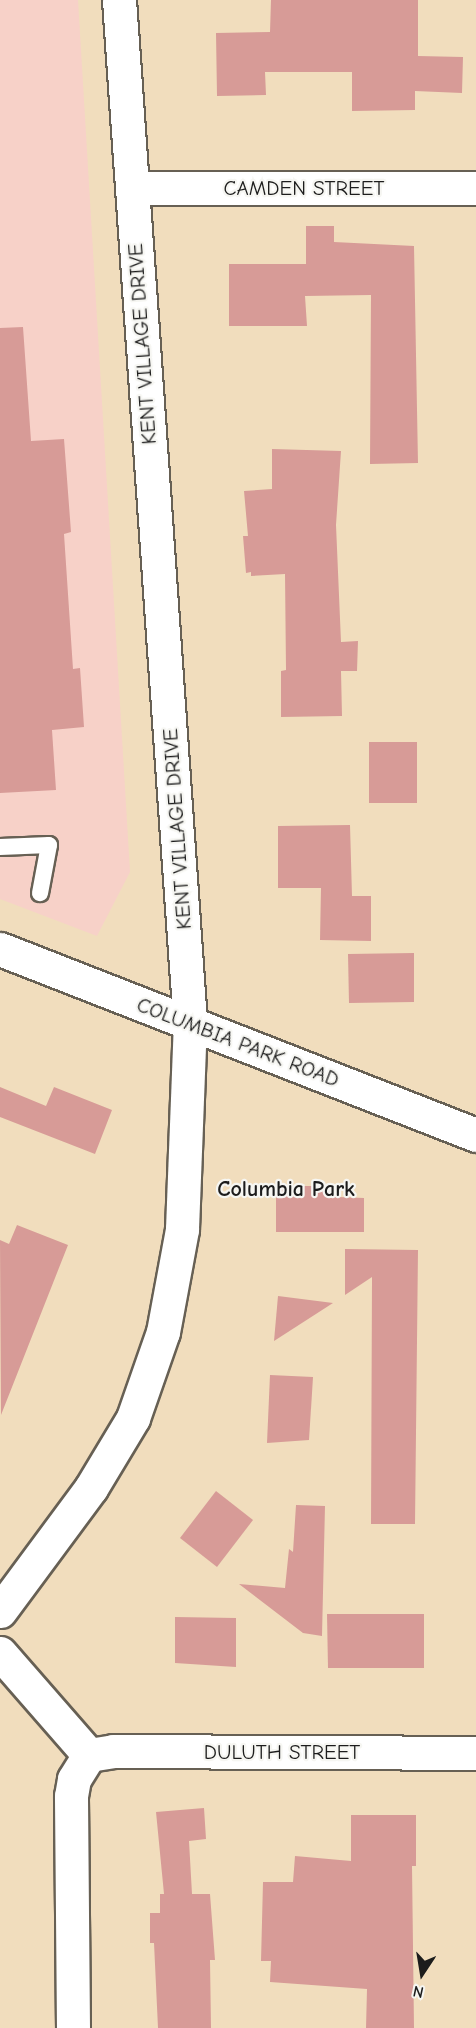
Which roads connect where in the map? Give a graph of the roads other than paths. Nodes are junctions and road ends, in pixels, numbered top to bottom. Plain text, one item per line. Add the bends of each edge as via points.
1 (119, 0) edge
2 (132, 188) junction
3 (476, 188) edge
4 (0, 847) edge
5 (40, 892) dead end
6 (0, 949) edge
7 (190, 1023) junction
8 (476, 1134) edge
9 (0, 1611) edge
10 (0, 1653) edge
11 (476, 1753) edge
12 (89, 1755) junction
13 (73, 2028) edge

1 - 2 street, KENT VILLAGE DRIVE
2 - 3 street, CAMDEN STREET
2 - 7 street, KENT VILLAGE DRIVE
4 - 5 lane via 49,844
6 - 7 street, COLUMBIA PARK ROAD
7 - 8 street, COLUMBIA PARK ROAD
7 - 9 street, KENT VILLAGE DRIVE via 182,1229 160,1342 132,1418 91,1488
10 - 12 street
11 - 12 street, DULUTH STREET via 113,1751
12 - 13 street via 74,1779 72,1796

